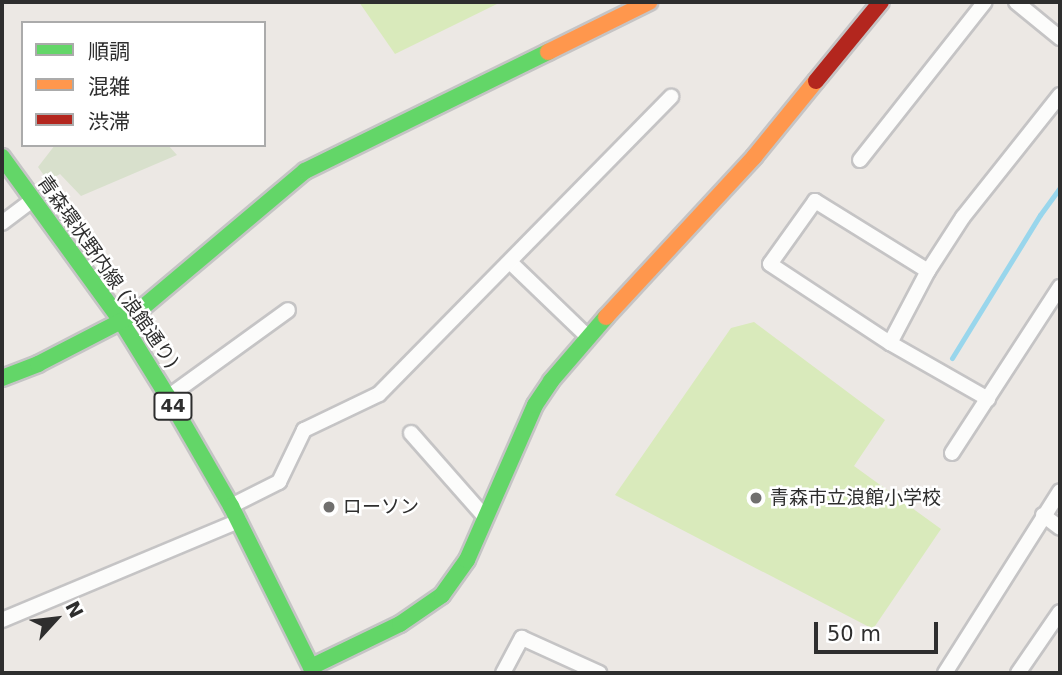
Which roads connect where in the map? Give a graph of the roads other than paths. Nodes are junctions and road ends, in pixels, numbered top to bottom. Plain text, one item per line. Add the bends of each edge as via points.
1 (649, 2) edge
2 (881, 2) edge
3 (985, 2) edge
4 (1016, 2) edge
5 (1060, 38) edge
6 (1060, 95) edge
7 (671, 97) dead end
8 (2, 157) edge
9 (860, 160) dead end
10 (33, 200) junction
11 (2, 223) edge
12 (510, 262) junction
13 (928, 271) junction
14 (1060, 287) edge
15 (288, 310) dead end
16 (121, 321) junction
17 (588, 337) junction
18 (890, 343) junction
19 (2, 378) edge
20 (168, 397) junction
21 (988, 399) junction
22 (411, 433) dead end
23 (952, 453) dead end
24 (1060, 491) edge
25 (231, 506) junction
26 (1043, 515) junction
27 (485, 517) junction
28 (239, 521) junction
29 (1060, 528) edge
30 (1060, 612) edge
31 (2, 620) edge
32 (307, 671) edge
33 (503, 673) edge
34 (598, 673) edge
35 (945, 673) edge
36 (1018, 673) edge

1 - 16 street via 306,172
2 - 17 street via 754,157
3 - 9 street
4 - 5 street
6 - 13 street via 963,216
7 - 12 street
8 - 10 street, 青森環状野内線 (浪館通り) / 44
10 - 11 street
10 - 16 street, 青森環状野内線 (浪館通り) / 44
12 - 17 street
12 - 25 street via 379,394 304,430 279,482
13 - 18 street
13 - 18 street via 815,201 770,264
14 - 21 street
15 - 20 street
16 - 19 street
16 - 20 street, 青森環状野内線 (浪館通り) / 44
17 - 27 street via 535,405
18 - 21 street
20 - 25 street, 青森環状野内線 (浪館通り) / 44
21 - 23 street
22 - 27 street
24 - 26 street
25 - 28 street, 青森環状野内線 (浪館通り) / 44
26 - 29 street
26 - 35 street
27 - 32 street via 467,560 442,595 400,624
28 - 31 street
28 - 32 street, 青森環状野内線 (浪館通り) / 44
30 - 36 street
33 - 34 street via 522,638

